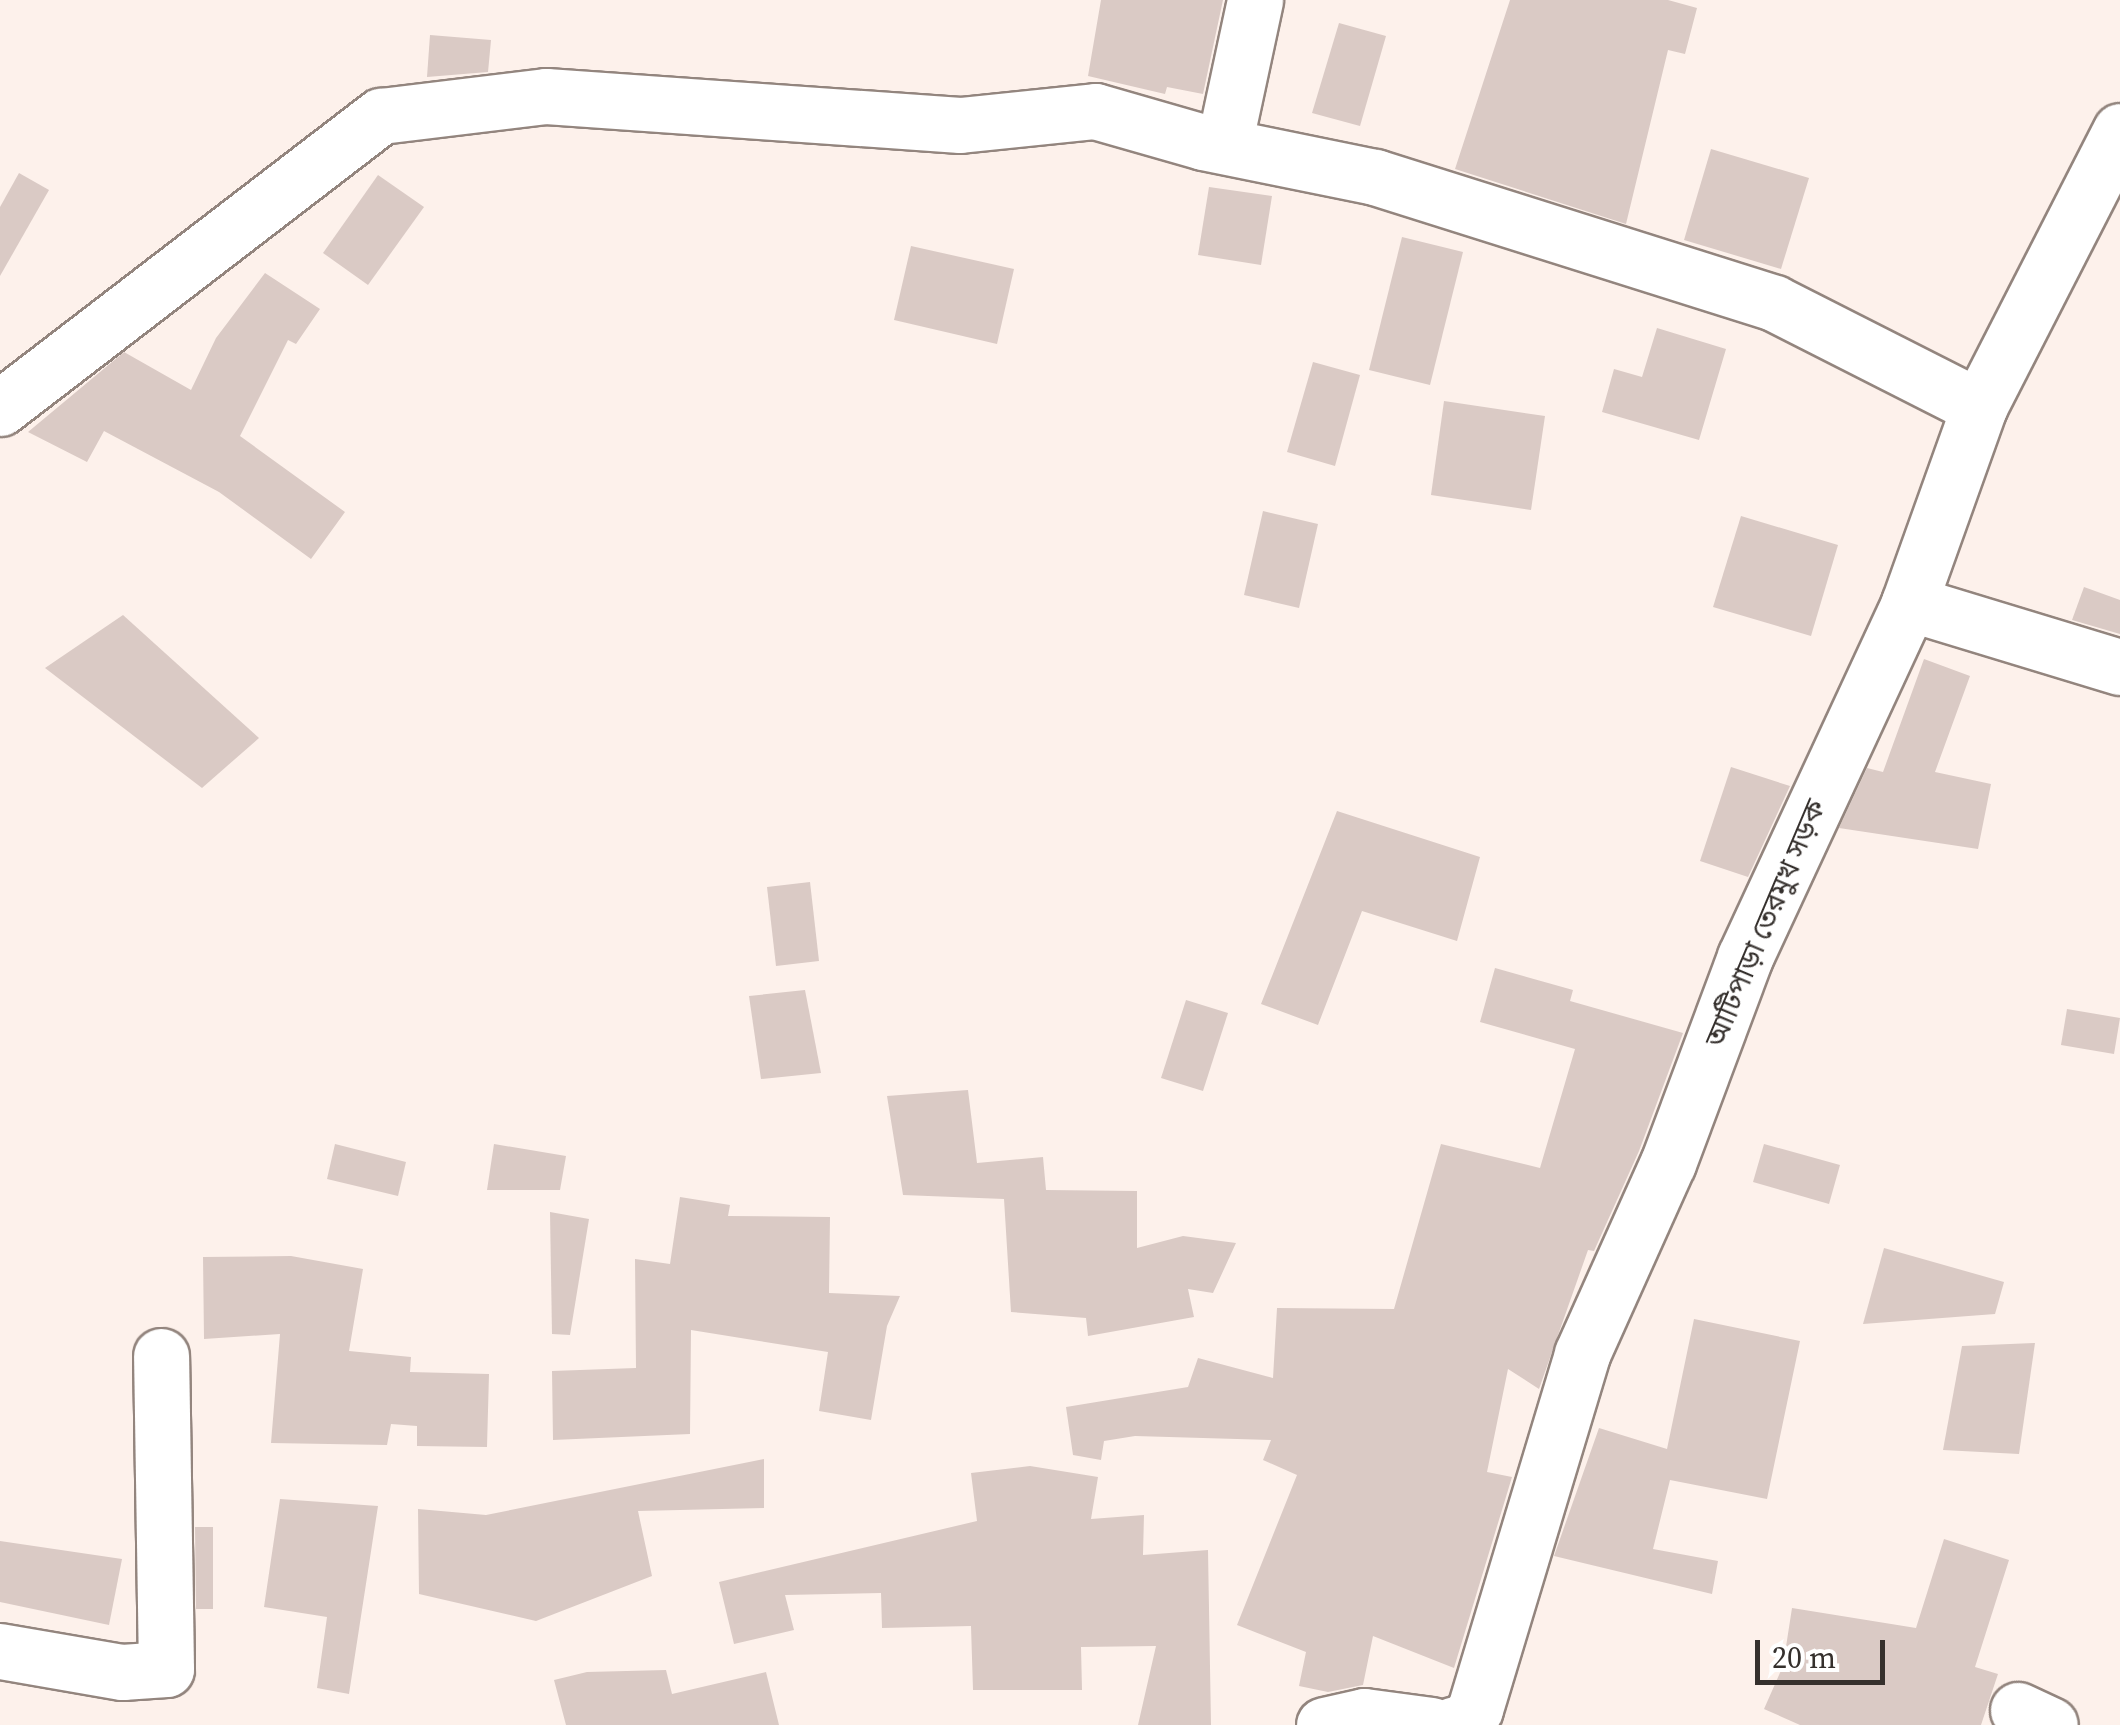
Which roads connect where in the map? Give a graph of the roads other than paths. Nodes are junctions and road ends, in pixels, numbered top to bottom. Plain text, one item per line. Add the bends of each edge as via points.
1 (1255, 0) edge
2 (2120, 131) edge
3 (1224, 145) junction
4 (1979, 407) junction
5 (0, 408) edge
6 (1908, 603) junction
7 (2120, 668) edge
8 (160, 1356) dead end
9 (0, 1651) edge
10 (1324, 1725) edge
11 (1431, 1725) edge
12 (1452, 1725) edge

1 - 3 street
2 - 4 street, আটিপাড়া তেরমুখ সড়ক
3 - 4 street via 1375,177 1774,303
3 - 5 street via 1095,111 960,125 546,96 381,116
4 - 6 street, আটিপাড়া তেরমুখ সড়ক
6 - 7 street
6 - 12 street, আটিপাড়া তেরমুখ সড়ক via 1745,957 1668,1163 1582,1354 1475,1709 1467,1721
8 - 9 street via 166,1668 122,1672
10 - 11 street via 1364,1716

